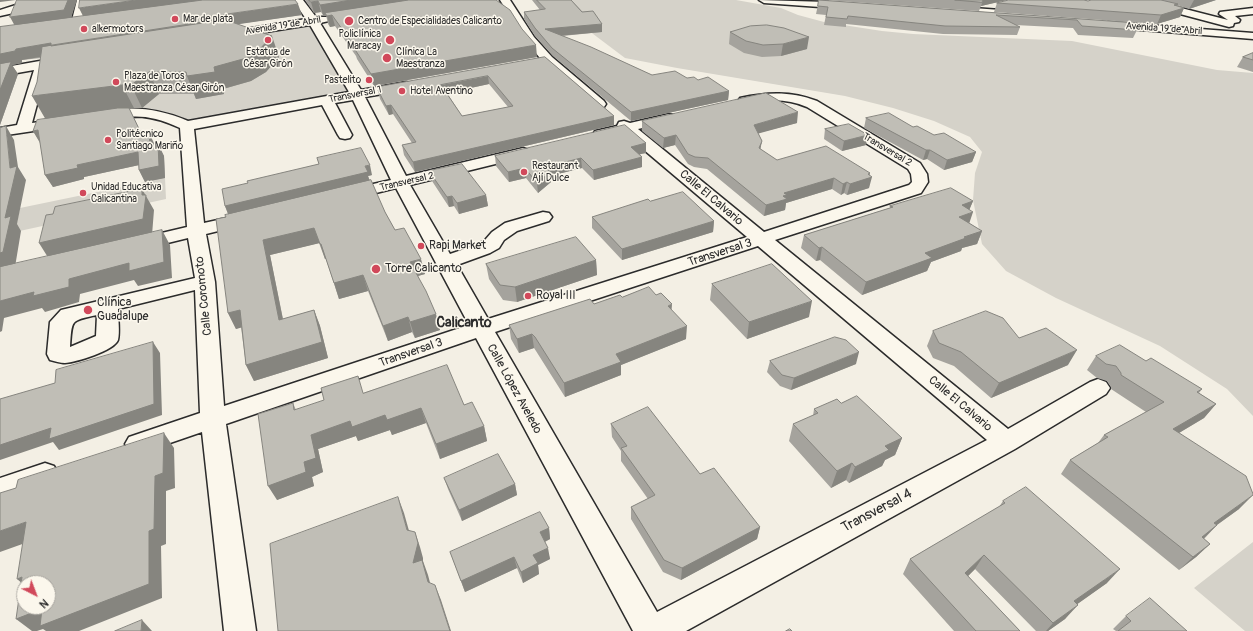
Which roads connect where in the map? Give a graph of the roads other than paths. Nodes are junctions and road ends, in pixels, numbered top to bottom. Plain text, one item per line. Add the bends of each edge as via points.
1 (67, 0) edge
2 (82, 0) edge
3 (298, 0) edge
4 (505, 0) edge
5 (764, 0) edge
6 (822, 0) edge
7 (912, 0) edge
8 (1139, 0) edge
9 (1012, 3) edge
10 (936, 8) junction
11 (977, 11) junction
12 (1253, 11) edge
13 (0, 13) edge
14 (334, 16) edge
15 (312, 20) junction
16 (91, 22) edge
17 (1251, 29) edge
18 (218, 34) edge
19 (1253, 36) edge
20 (42, 65) junction
21 (0, 68) edge
22 (0, 72) edge
23 (418, 84) edge
24 (357, 95) junction
25 (327, 101) junction
26 (734, 104) edge
27 (680, 116) edge
28 (187, 126) junction
29 (627, 128) junction
30 (23, 129) junction
31 (0, 132) edge
32 (344, 135) dead end
33 (582, 139) edge
34 (536, 150) edge
35 (400, 183) junction
36 (915, 188) joint
37 (332, 199) edge
38 (256, 217) edge
39 (543, 217) dead end
40 (196, 231) junction
41 (761, 240) junction
42 (128, 247) edge
43 (444, 262) junction
44 (205, 282) junction
45 (108, 305) dead end
46 (481, 329) junction
47 (1098, 388) dead end
48 (213, 420) junction
49 (1006, 442) junction
50 (122, 450) edge
51 (61, 469) edge
52 (0, 489) edge
53 (240, 631) edge
54 (650, 631) edge
55 (654, 631) edge

1 - 13 street via 22,6
2 - 16 street via 72,25
3 - 15 street, Calle López Aveledo
4 - 29 street, Calle El Calvario via 530,39 540,61
5 - 11 street via 1054,19
6 - 10 street
7 - 10 street
8 - 17 street
9 - 11 street
10 - 11 street
12 - 17 street via 1224,14
14 - 15 street, Avenida 19 de Abril
15 - 18 street, Avenida 19 de Abril
15 - 24 street, Calle López Aveledo
17 - 19 street, Avenida 19 de Abril via 1097,22
20 - 21 street via 79,57
20 - 22 street
20 - 30 street
23 - 24 street, Transversal 1
24 - 25 street, Transversal 1
24 - 35 street, Calle López Aveledo
25 - 28 street, Transversal 1
25 - 32 street
26 - 36 street, Transversal 2 via 770,97 790,97 812,104 914,166 920,182
27 - 29 street
28 - 30 street via 165,116 124,113
28 - 40 street, Calle Coromoto
29 - 33 street
29 - 41 street, Calle El Calvario
30 - 31 street
34 - 35 street, Transversal 2
35 - 37 street, Transversal 2
35 - 43 street, Calle López Aveledo
36 - 41 street, Transversal 3
38 - 40 street
39 - 43 street via 511,227 484,249
40 - 42 street
40 - 44 street, Calle Coromoto
41 - 46 street, Transversal 3
41 - 49 street, Calle El Calvario
43 - 46 street, Calle López Aveledo
44 - 45 street
44 - 48 street, Calle Coromoto
46 - 48 street, Transversal 3
46 - 54 street, Calle López Aveledo
47 - 49 street, Transversal 4
48 - 50 street, Transversal 3
48 - 53 street, Calle Coromoto
49 - 55 street, Transversal 4
51 - 52 street

